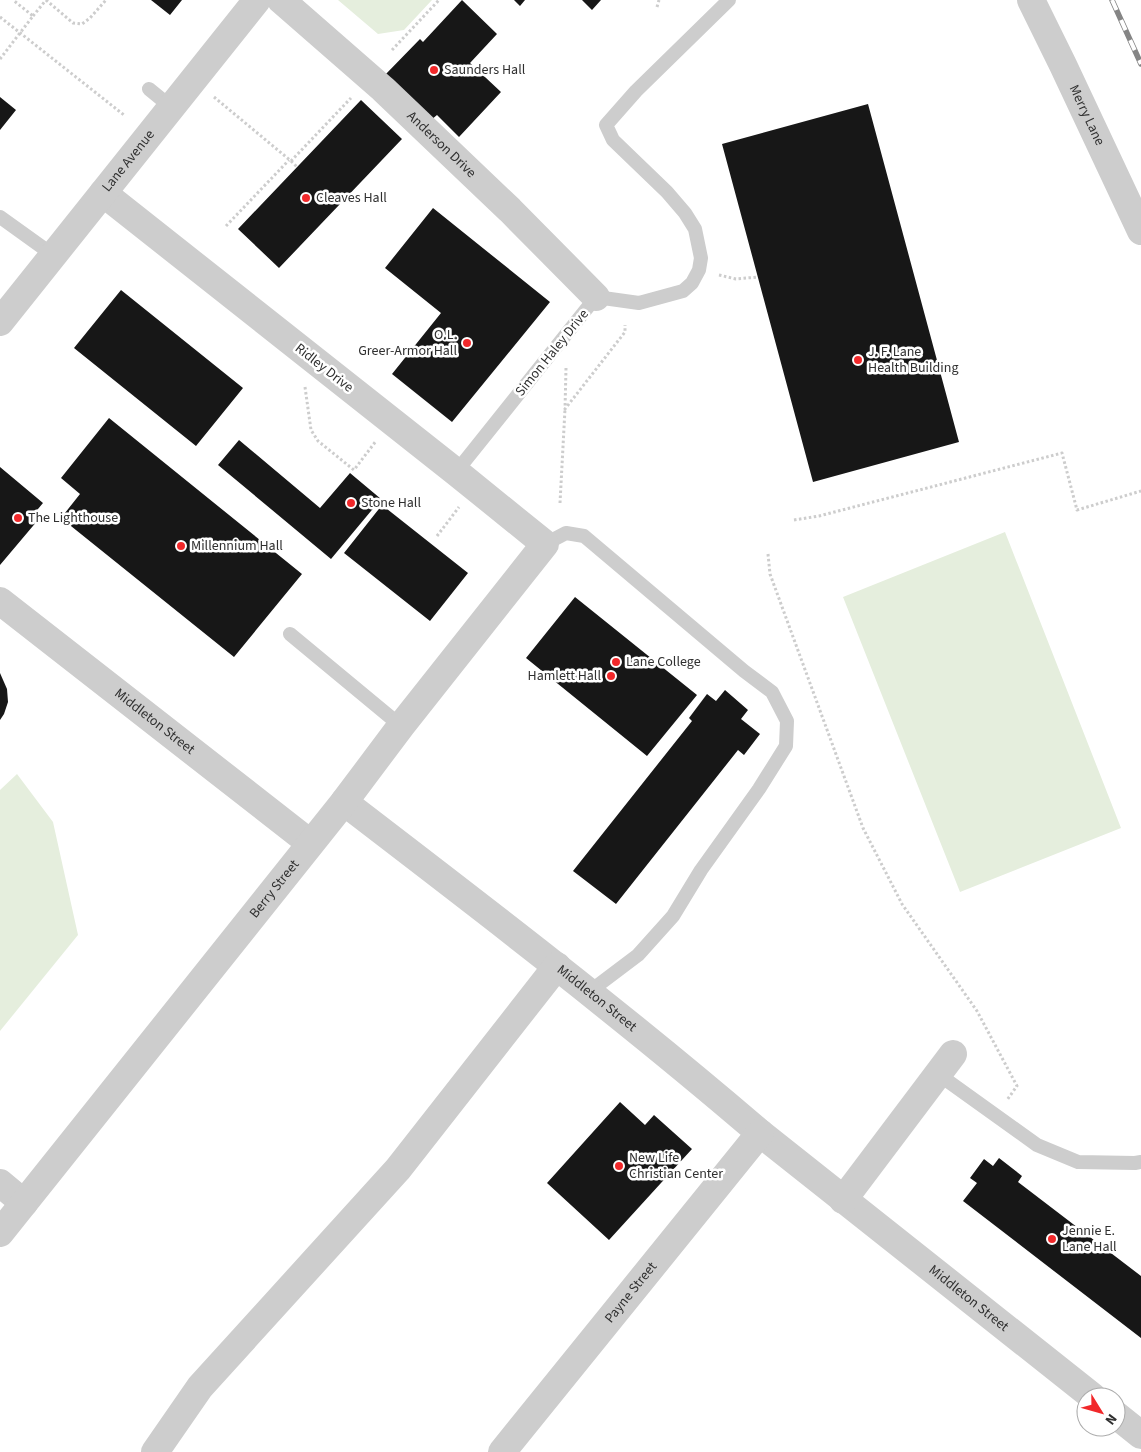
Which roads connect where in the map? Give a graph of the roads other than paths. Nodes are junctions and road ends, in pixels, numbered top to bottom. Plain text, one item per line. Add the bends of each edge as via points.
1 (257, 0) edge
2 (282, 0) edge
3 (729, 0) edge
4 (1031, 0) edge
5 (150, 89) dead end
6 (171, 107) junction
7 (102, 193) junction
8 (0, 217) edge
9 (1141, 231) edge
10 (53, 255) junction
11 (596, 297) junction
12 (0, 322) edge
13 (456, 472) junction
14 (545, 544) junction
15 (0, 601) edge
16 (290, 634) dead end
17 (402, 726) junction
18 (344, 802) junction
19 (310, 843) junction
20 (557, 966) junction
21 (589, 992) junction
22 (945, 1064) joint
23 (760, 1133) junction
24 (1141, 1162) edge
25 (0, 1183) edge
26 (843, 1200) junction
27 (24, 1203) junction
28 (0, 1233) edge
29 (1080, 1387) edge
30 (1126, 1423) edge
31 (1141, 1435) edge
32 (155, 1452) edge
33 (502, 1452) edge

1 - 6 street, Lane Avenue
2 - 11 street, Anderson Drive via 390,96
3 - 11 lane, Simon Haley Drive via 606,125 613,140 667,192 695,228 701,258 699,269 692,283 683,291 648,301 622,302
4 - 9 street, Merry Lane
5 - 6 lane
6 - 7 street, Lane Avenue
7 - 10 street, Lane Avenue
7 - 13 street, Ridley Drive
8 - 10 lane
10 - 12 street, Lane Avenue
11 - 13 lane, Simon Haley Drive
13 - 14 street, Ridley Drive
14 - 17 street, Berry Street
14 - 21 lane via 566,533 584,536 772,692 787,721 786,746 673,916 638,955
15 - 19 street, Middleton Street
16 - 17 lane
17 - 18 street, Berry Street
18 - 19 street, Berry Street
18 - 20 street, Middleton Street
19 - 27 street, Berry Street
20 - 21 street, Middleton Street
20 - 32 street via 398,1169 200,1387
21 - 23 street, Middleton Street
22 - 24 lane via 1037,1145 1078,1162
22 - 26 street
23 - 26 street, Middleton Street
23 - 33 street, Payne Street
25 - 27 street
26 - 29 street, Middleton Street
27 - 28 street, Berry Street
30 - 31 street

